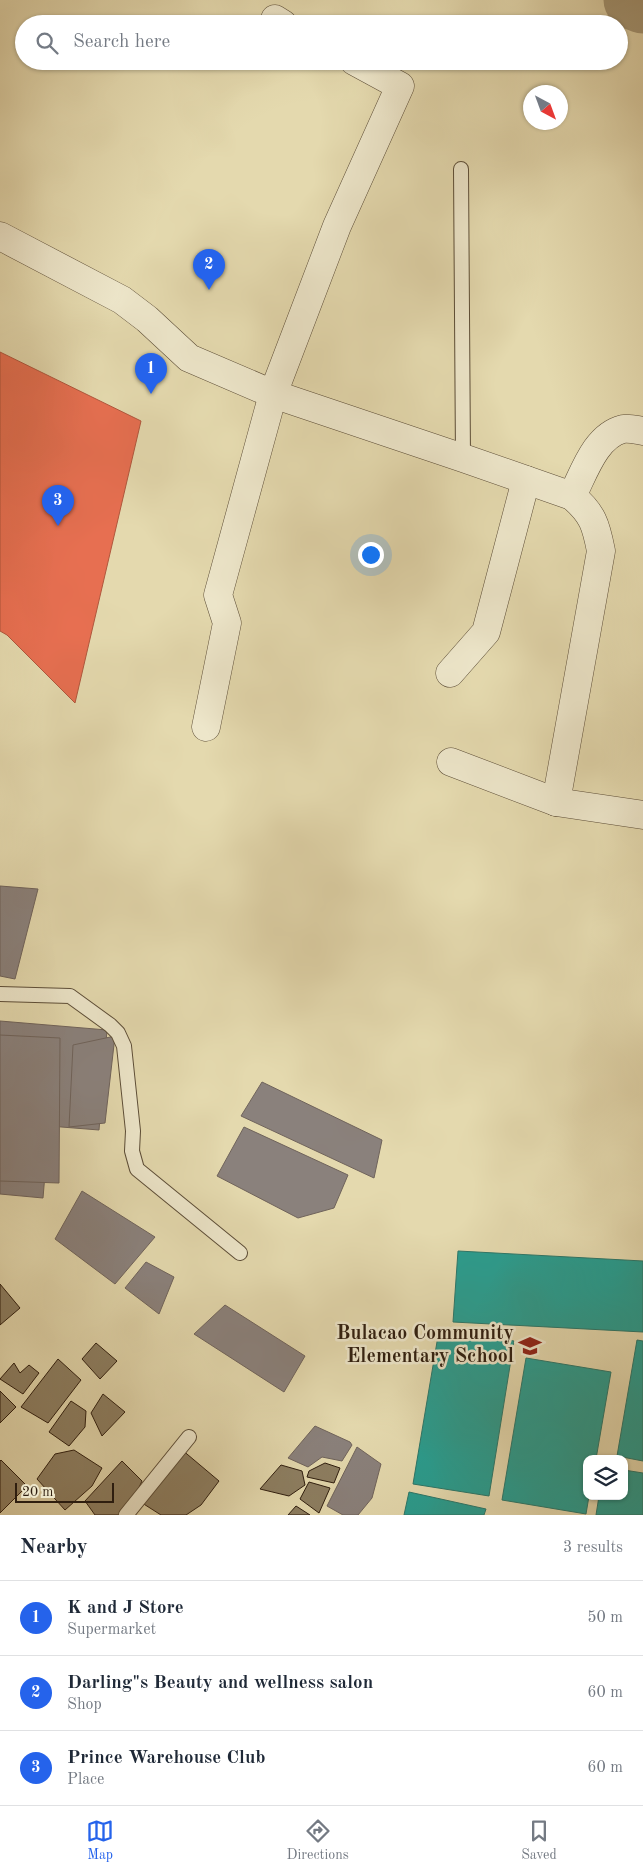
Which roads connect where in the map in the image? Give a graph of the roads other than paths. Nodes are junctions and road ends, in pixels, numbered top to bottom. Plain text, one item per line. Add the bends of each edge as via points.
1 (371, 70) edge
2 (461, 169) dead end
3 (0, 236) edge
4 (273, 394) junction
5 (643, 431) edge
6 (463, 458) junction
7 (526, 480) junction
8 (572, 496) junction
9 (450, 673) dead end
10 (206, 727) dead end
11 (451, 762) dead end
12 (556, 802) junction
13 (643, 815) edge
14 (0, 994) edge
15 (240, 1253) dead end
16 (189, 1437) dead end
17 (126, 1515) edge

1 - 4 street via 400,86 337,226
2 - 6 lane
3 - 4 street via 122,300 190,358
4 - 6 street
4 - 10 street via 218,594 227,623
5 - 8 street via 624,428 605,438 594,452
6 - 7 street
7 - 8 street
7 - 9 street via 486,632
8 - 12 street via 596,526 601,551
11 - 12 street
12 - 13 street
14 - 15 lane via 70,996 110,1025 124,1046 133,1131 132,1151 137,1169
16 - 17 lane

